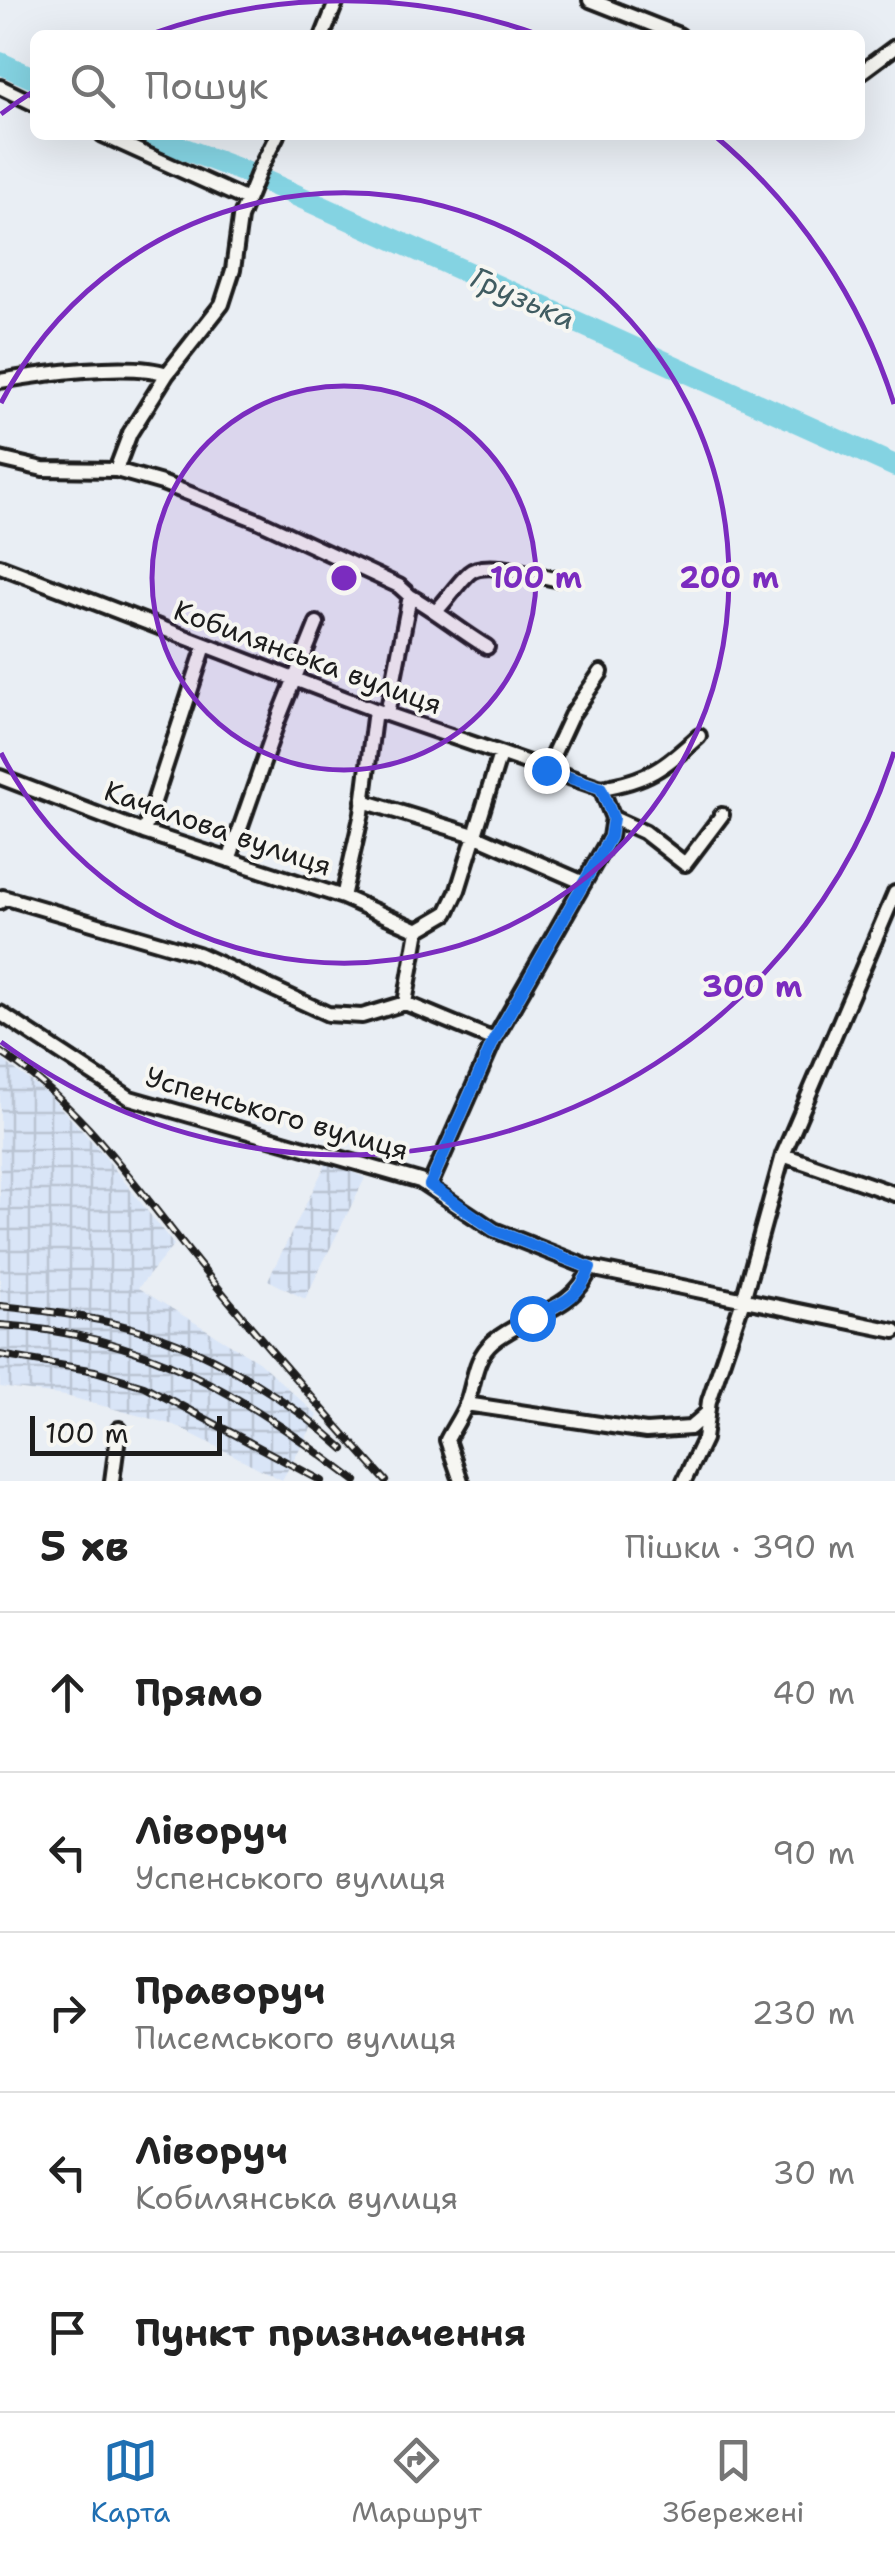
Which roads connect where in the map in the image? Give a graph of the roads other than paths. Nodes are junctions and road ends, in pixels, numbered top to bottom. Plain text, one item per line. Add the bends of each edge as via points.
1 (336, 0) edge
2 (590, 0) edge
3 (325, 30) edge
4 (667, 30) edge
5 (895, 47) edge
6 (865, 69) edge
7 (0, 87) edge
8 (30, 102) edge
9 (114, 140) edge
10 (274, 140) edge
11 (247, 200) junction
12 (167, 374) junction
13 (0, 381) edge
14 (0, 459) edge
15 (116, 470) junction
16 (0, 566) edge
17 (555, 578) dead end
18 (410, 596) junction
19 (437, 610) junction
20 (317, 622) dead end
21 (205, 646) junction
22 (487, 647) dead end
23 (601, 672) dead end
24 (293, 678) junction
25 (381, 712) junction
26 (699, 736) dead end
27 (500, 754) junction
28 (546, 770) junction
29 (0, 778) edge
30 (601, 788) junction
31 (363, 802) junction
32 (722, 816) dead end
33 (613, 818) junction
34 (144, 832) junction
35 (474, 835) junction
36 (229, 860) junction
37 (584, 883) junction
38 (895, 894) edge
39 (344, 897) junction
40 (1, 898) edge
41 (418, 930) junction
42 (405, 1003) junction
43 (0, 1013) edge
44 (494, 1040) junction
45 (783, 1155) junction
46 (430, 1185) junction
47 (895, 1194) edge
48 (590, 1268) junction
49 (743, 1300) junction
50 (895, 1332) edge
51 (466, 1404) junction
52 (707, 1413) junction
53 (119, 1429) dead end
54 (112, 1481) edge
55 (461, 1481) edge
56 (684, 1481) edge

1 - 3 street
2 - 4 street
5 - 6 street
7 - 8 street
9 - 11 street
10 - 11 street
11 - 12 street via 222,304
12 - 13 street via 122,370
12 - 15 street
14 - 15 street via 43,470
15 - 18 street via 258,521
16 - 21 street, Кобилянська вулиця
17 - 19 street via 471,570
18 - 19 street
18 - 25 street
19 - 22 street
20 - 24 street
21 - 24 street, Кобилянська вулиця
21 - 34 street
23 - 28 street
24 - 25 street, Кобилянська вулиця
24 - 36 street
25 - 27 street, Кобилянська вулиця
25 - 31 street
26 - 30 street via 636,782
27 - 28 street, Кобилянська вулиця
27 - 35 street
28 - 30 street, Кобилянська вулиця
29 - 34 street, Качалова вулиця
30 - 33 street
31 - 35 street
31 - 39 street
32 - 33 street via 685,864
33 - 37 street via 610,837
34 - 36 street, Качалова вулиця
35 - 37 street
35 - 41 street via 447,912
36 - 39 street, Качалова вулиця
37 - 44 street
38 - 45 street
39 - 41 street, Качалова вулиця
40 - 42 street via 198,954 328,1014 362,1016
41 - 42 street
42 - 44 street
43 - 46 street, Успенського вулиця via 130,1098
44 - 46 street
45 - 47 street
45 - 49 street
46 - 48 street, Успенського вулиця via 494,1230
48 - 49 street, Успенського вулиця
48 - 51 street via 584,1286 568,1300 491,1343 476,1366
49 - 50 street, Успенського вулиця
49 - 52 street
51 - 52 street via 646,1431 690,1428
51 - 55 street via 447,1440
52 - 56 street via 704,1439
53 - 54 street

